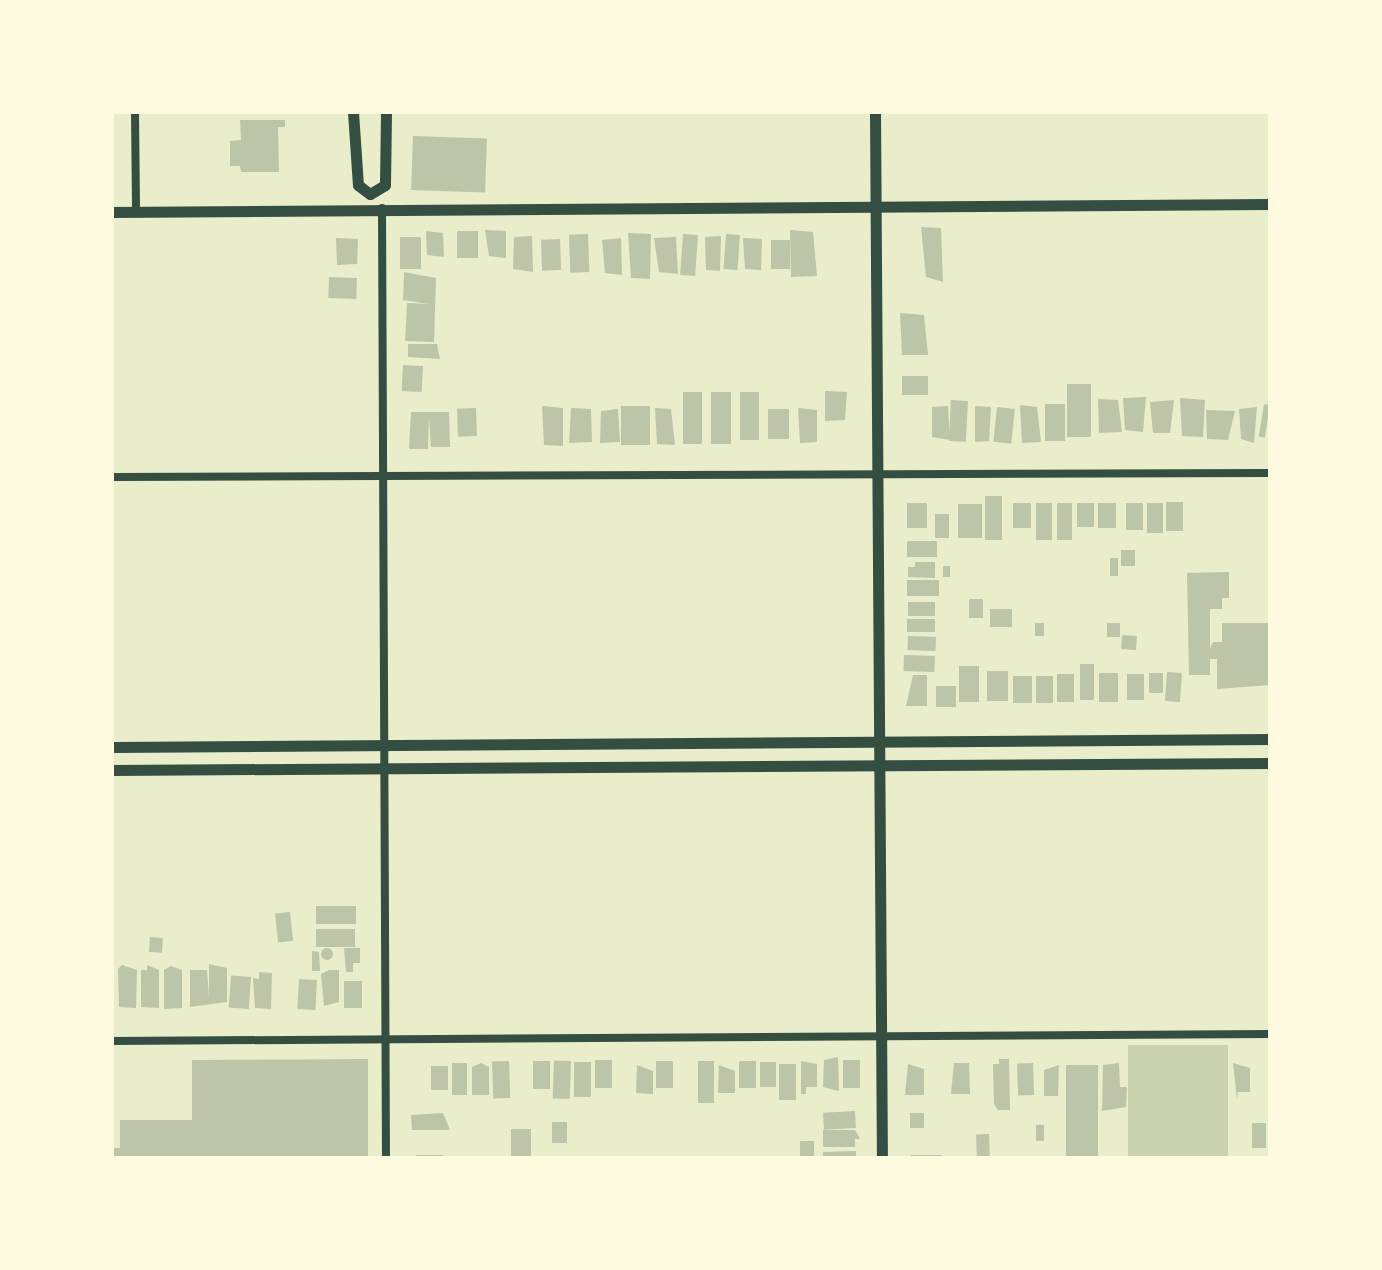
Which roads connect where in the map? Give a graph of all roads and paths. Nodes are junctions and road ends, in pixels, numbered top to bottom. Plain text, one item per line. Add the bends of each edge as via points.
1 (135, 112) edge
2 (353, 112) edge
3 (386, 112) edge
4 (875, 112) edge
5 (370, 194) junction
6 (1270, 204) edge
7 (875, 205) junction
8 (369, 208) junction
9 (382, 208) junction
10 (112, 212) edge
11 (136, 212) junction
12 (878, 473) junction
13 (1270, 473) edge
14 (112, 477) edge
15 (383, 477) junction
16 (1270, 739) edge
17 (1198, 740) junction
18 (879, 743) junction
19 (633, 744) junction
20 (385, 745) junction
21 (112, 747) edge
22 (138, 747) junction
23 (1270, 763) edge
24 (1198, 764) junction
25 (879, 766) junction
26 (632, 768) junction
27 (385, 769) junction
28 (112, 770) edge
29 (138, 770) junction
30 (1270, 1034) edge
31 (881, 1035) junction
32 (385, 1039) junction
33 (112, 1041) edge
34 (386, 1158) edge
35 (882, 1158) edge

1 - 11 street
2 - 5 street via 358,185
3 - 5 street via 385,185
4 - 7 street
5 - 8 street
6 - 7 street
7 - 9 street
7 - 12 street
8 - 9 street
8 - 11 street
9 - 15 street
10 - 11 street
12 - 13 street
12 - 15 street
12 - 18 street
14 - 15 street
15 - 20 street
16 - 17 street
17 - 18 street
17 - 24 street
18 - 19 street
18 - 25 street
19 - 20 street
19 - 26 street
20 - 22 street
20 - 27 street
21 - 22 street
22 - 29 street
23 - 24 street
24 - 25 street
25 - 26 street
25 - 31 street
26 - 27 street
27 - 29 street
27 - 32 street
28 - 29 street
30 - 31 street
31 - 32 street
31 - 35 street
32 - 33 street
32 - 34 street

